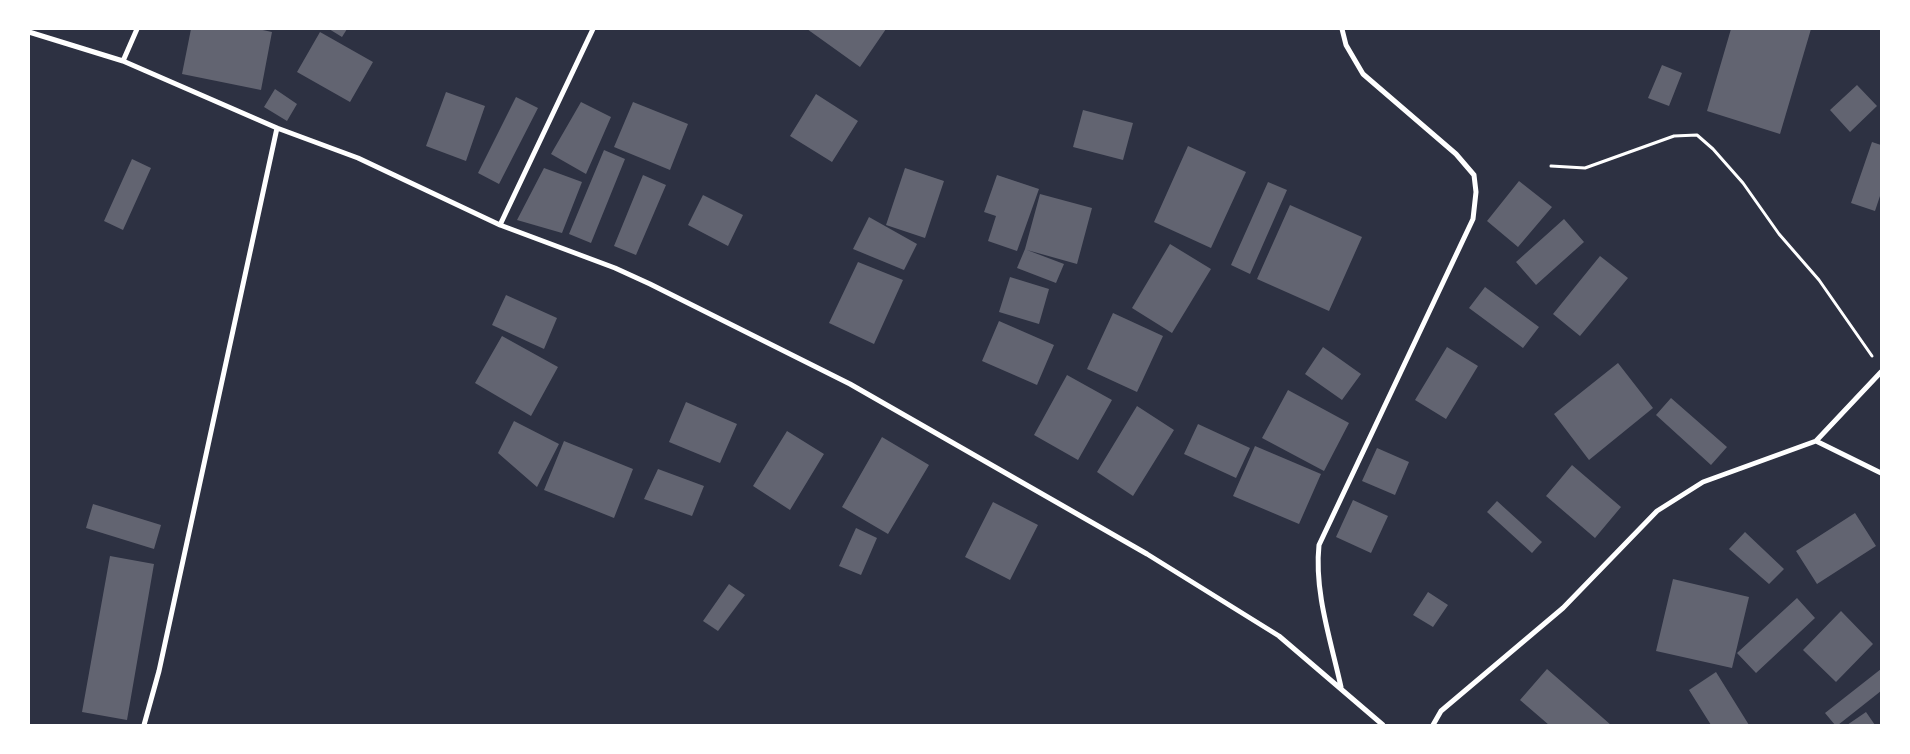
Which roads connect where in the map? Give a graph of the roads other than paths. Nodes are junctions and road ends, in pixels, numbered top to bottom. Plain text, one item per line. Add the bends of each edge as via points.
1 (137, 29) edge
2 (593, 29) edge
3 (1342, 29) edge
4 (29, 32) edge
5 (123, 62) junction
6 (277, 128) junction
7 (500, 225) junction
8 (1881, 372) edge
9 (1816, 441) junction
10 (1881, 473) edge
11 (1341, 688) junction
12 (144, 725) edge
13 (1383, 725) edge
14 (1433, 725) edge

1 - 5 street
2 - 7 street
3 - 11 street via 1346,45 1363,74 1456,154 1474,175 1476,192 1472,218 1320,545 1319,585
4 - 5 street
5 - 6 street
6 - 7 street via 358,158
6 - 12 street via 159,671
7 - 11 street via 615,268 850,384 1155,559 1279,636
8 - 9 street
9 - 10 street
9 - 14 street via 1703,482 1657,511 1563,608 1441,711
11 - 13 street

